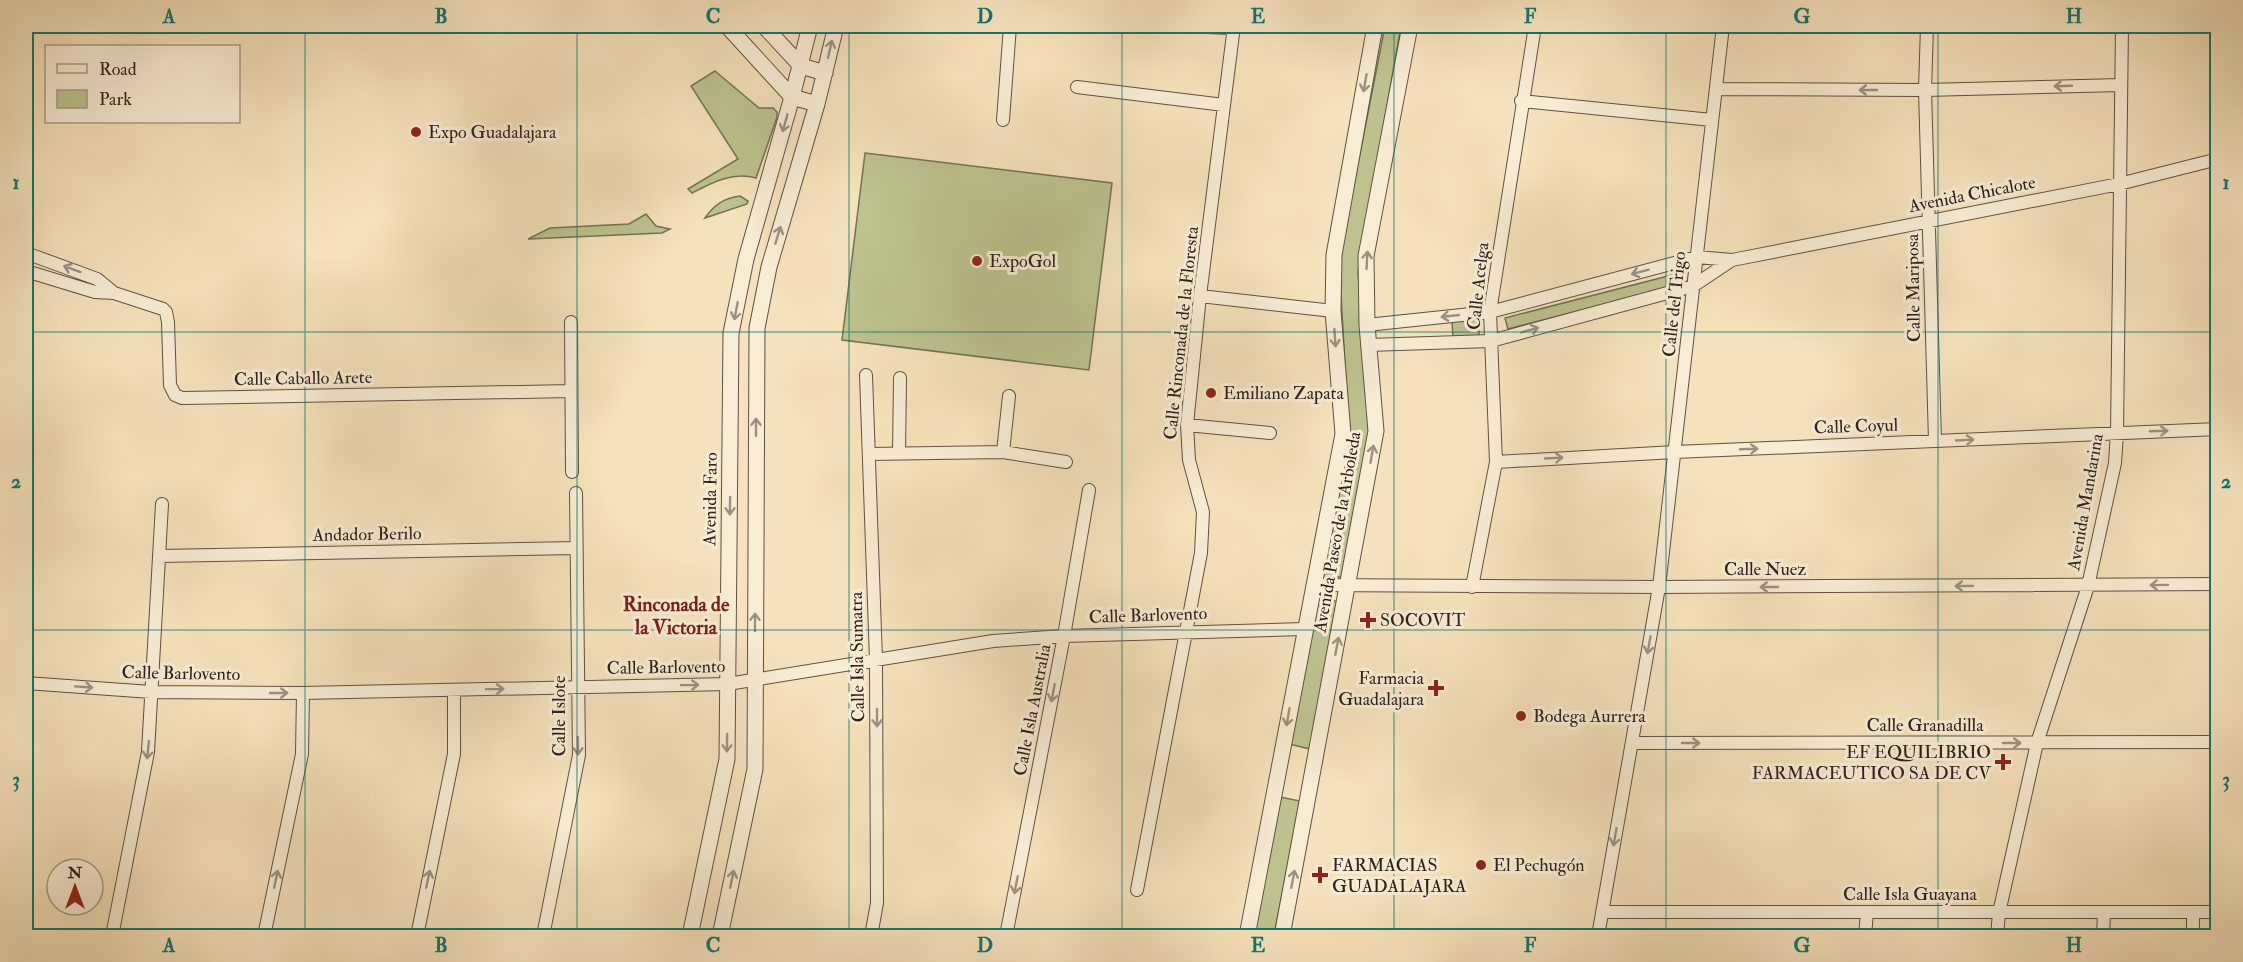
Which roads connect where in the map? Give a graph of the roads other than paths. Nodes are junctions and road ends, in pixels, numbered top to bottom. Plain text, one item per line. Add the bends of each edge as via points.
1 (728, 26) edge
2 (764, 26) edge
3 (810, 26) edge
4 (836, 26) edge
5 (1010, 26) edge
6 (1178, 26) edge
7 (1376, 26) edge
8 (1410, 26) edge
9 (1534, 26) edge
10 (1723, 26) edge
11 (1927, 26) edge
12 (2122, 26) edge
13 (1234, 27) edge
14 (801, 66) junction
15 (825, 73) junction
16 (2121, 85) junction
17 (1077, 87) dead end
18 (1716, 89) junction
19 (1925, 90) junction
20 (792, 98) junction
21 (1521, 101) junction
22 (817, 104) junction
23 (1224, 105) junction
24 (1003, 120) dead end
25 (1712, 120) junction
26 (2217, 159) edge
27 (2119, 184) junction
28 (1929, 221) junction
29 (26, 253) edge
30 (1696, 257) junction
31 (1732, 260) junction
32 (26, 271) edge
33 (1693, 286) junction
34 (114, 293) junction
35 (1200, 296) junction
36 (1333, 311) junction
37 (1490, 312) junction
38 (571, 322) dead end
39 (1367, 325) junction
40 (1491, 340) junction
41 (1368, 345) junction
42 (866, 375) dead end
43 (900, 378) dead end
44 (572, 391) junction
45 (1009, 396) dead end
46 (1187, 425) junction
47 (2217, 429) edge
48 (1270, 433) dead end
49 (2117, 433) junction
50 (1935, 441) junction
51 (1675, 452) junction
52 (869, 453) junction
53 (899, 453) junction
54 (1003, 453) junction
55 (1066, 462) dead end
56 (1496, 462) junction
57 (572, 472) dead end
58 (1089, 490) dead end
59 (576, 493) dead end
60 (162, 504) dead end
61 (576, 548) junction
62 (159, 556) junction
63 (2217, 584) edge
64 (1313, 585) junction
65 (1348, 585) junction
66 (2088, 586) junction
67 (1472, 587) junction
68 (1659, 587) junction
69 (1304, 629) junction
70 (1186, 632) junction
71 (1064, 636) junction
72 (876, 660) junction
73 (755, 681) junction
74 (26, 683) edge
75 (728, 684) junction
76 (577, 687) junction
77 (454, 690) junction
78 (151, 692) junction
79 (303, 693) junction
80 (1633, 742) junction
81 (2217, 742) edge
82 (2037, 743) junction
83 (1137, 890) dead end
84 (1602, 912) junction
85 (1867, 912) junction
86 (2104, 912) junction
87 (2193, 912) junction
88 (2217, 912) edge
89 (1999, 913) junction
90 (112, 936) edge
91 (264, 936) edge
92 (417, 936) edge
93 (543, 936) edge
94 (690, 936) edge
95 (720, 936) edge
96 (871, 936) edge
97 (1006, 936) edge
98 (1246, 936) edge
99 (1282, 936) edge
100 (1598, 936) edge
101 (1865, 936) edge
102 (1997, 936) edge
103 (2103, 936) edge
104 (2193, 936) edge

1 - 20 street
2 - 14 street
3 - 14 street, Avenida Faro
15 -> 4 street
5 - 24 street
6 - 13 street
7 -> 36 street, Avenida Paseo de la Arboleda via 1334,255
39 -> 8 street, Avenida Paseo de la Arboleda via 1366,256
9 - 21 street, Calle Acelga
10 - 18 street, Calle del Trigo
11 - 19 street, Calle Mariposa
12 - 16 street, Avenida Mandarina
13 - 23 street, Calle Rinconada de la Floresta
14 - 15 street
14 - 20 street, Avenida Faro
15 - 22 street
16 -> 19 street
16 - 27 street, Avenida Mandarina
17 - 23 street
19 -> 18 street
18 - 25 street, Calle del Trigo
19 - 28 street, Calle Mariposa
20 - 22 street
20 -> 75 street, Avenida Faro via 746,259 732,333
21 - 25 street
21 - 37 street, Calle Acelga
73 -> 22 street via 757,328 769,267
23 - 35 street, Calle Rinconada de la Floresta
25 - 30 street, Calle del Trigo
26 - 27 street, Avenida Chicalote
27 - 28 street, Avenida Chicalote
27 - 49 street, Avenida Mandarina
28 - 31 street, Avenida Chicalote
28 - 50 street, Calle Mariposa
34 -> 29 street, Calle Caballo Arete via 97,279
30 - 31 street, Avenida Chicalote
30 - 33 street, Calle del Trigo
30 -> 37 street, Avenida Chicalote
31 - 33 street, Avenida Chicalote
32 - 34 street, Calle Caballo Arete via 95,292
40 -> 33 street, Avenida Chicalote
33 - 51 street, Calle del Trigo
34 - 44 street, Calle Caballo Arete via 166,312 170,385 175,395 183,398
35 - 36 street
35 - 46 street, Calle Rinconada de la Floresta
36 -> 64 street, Avenida Paseo de la Arboleda via 1343,434
37 -> 39 street, Avenida Chicalote
37 - 40 street, Calle Acelga
38 - 44 street
39 - 41 street, Avenida Paseo de la Arboleda
40 - 41 street, Avenida Chicalote
40 - 56 street, Calle Acelga
65 -> 41 street, Avenida Paseo de la Arboleda via 1376,431
42 - 52 street, Calle Isla Sumatra
43 - 53 street
44 - 57 street
45 - 54 street
46 - 48 street
46 - 70 street, Calle Rinconada de la Floresta via 1189,460 1203,512 1201,553
49 -> 47 street, Calle Coyul
50 -> 49 street, Calle Coyul
49 - 66 street, Avenida Mandarina via 2115,463
51 -> 50 street, Calle Coyul
56 -> 51 street, Calle Coyul
51 - 68 street, Calle del Trigo
52 - 53 street
52 - 72 street, Calle Isla Sumatra
53 - 54 street
54 - 55 street
56 - 67 street, Calle Acelga
58 - 71 street, Calle Isla Australia
59 - 61 street, Calle Islote
60 - 62 street
61 - 62 street, Andador Berilo
61 - 76 street, Calle Islote
62 - 78 street
63 -> 66 street, Calle Nuez
64 - 65 street, Calle Nuez
64 - 69 street, Avenida Paseo de la Arboleda
65 - 67 street, Calle Nuez
99 -> 65 street, Avenida Paseo de la Arboleda
66 -> 68 street, Calle Nuez
66 - 82 street, Avenida Mandarina
67 - 68 street, Calle Nuez
68 -> 80 street, Calle del Trigo
69 - 70 street, Calle Barlovento
69 -> 98 street, Avenida Paseo de la Arboleda
70 - 71 street, Calle Barlovento
70 - 83 street, Calle Rinconada de la Floresta
71 - 72 street, Calle Barlovento via 993,641
71 -> 97 street, Calle Isla Australia
72 - 73 street, Calle Barlovento
72 -> 96 street, Calle Isla Sumatra via 877,903
73 - 75 street, Calle Barlovento
95 -> 73 street via 755,769
74 -> 78 street, Calle Barlovento
76 -> 75 street, Calle Barlovento
75 -> 94 street, Avenida Faro via 727,759
77 -> 76 street, Calle Barlovento
76 -> 93 street, Calle Islote via 579,755
77 - 79 street, Calle Barlovento
92 -> 77 street via 454,754
78 -> 79 street, Calle Barlovento
78 -> 90 street via 148,752
91 -> 79 street via 302,754
80 -> 82 street, Calle Granadilla
80 -> 84 street, Calle del Trigo
81 - 82 street, Calle Granadilla
82 - 89 street, Avenida Mandarina
84 - 85 street, Calle Isla Guayana
84 - 100 street, Calle del Trigo
85 - 89 street, Calle Isla Guayana
85 - 101 street
86 - 87 street, Calle Isla Guayana
86 - 89 street, Calle Isla Guayana
86 - 103 street
87 - 88 street, Calle Isla Guayana
87 - 104 street
89 - 102 street, Avenida Mandarina

